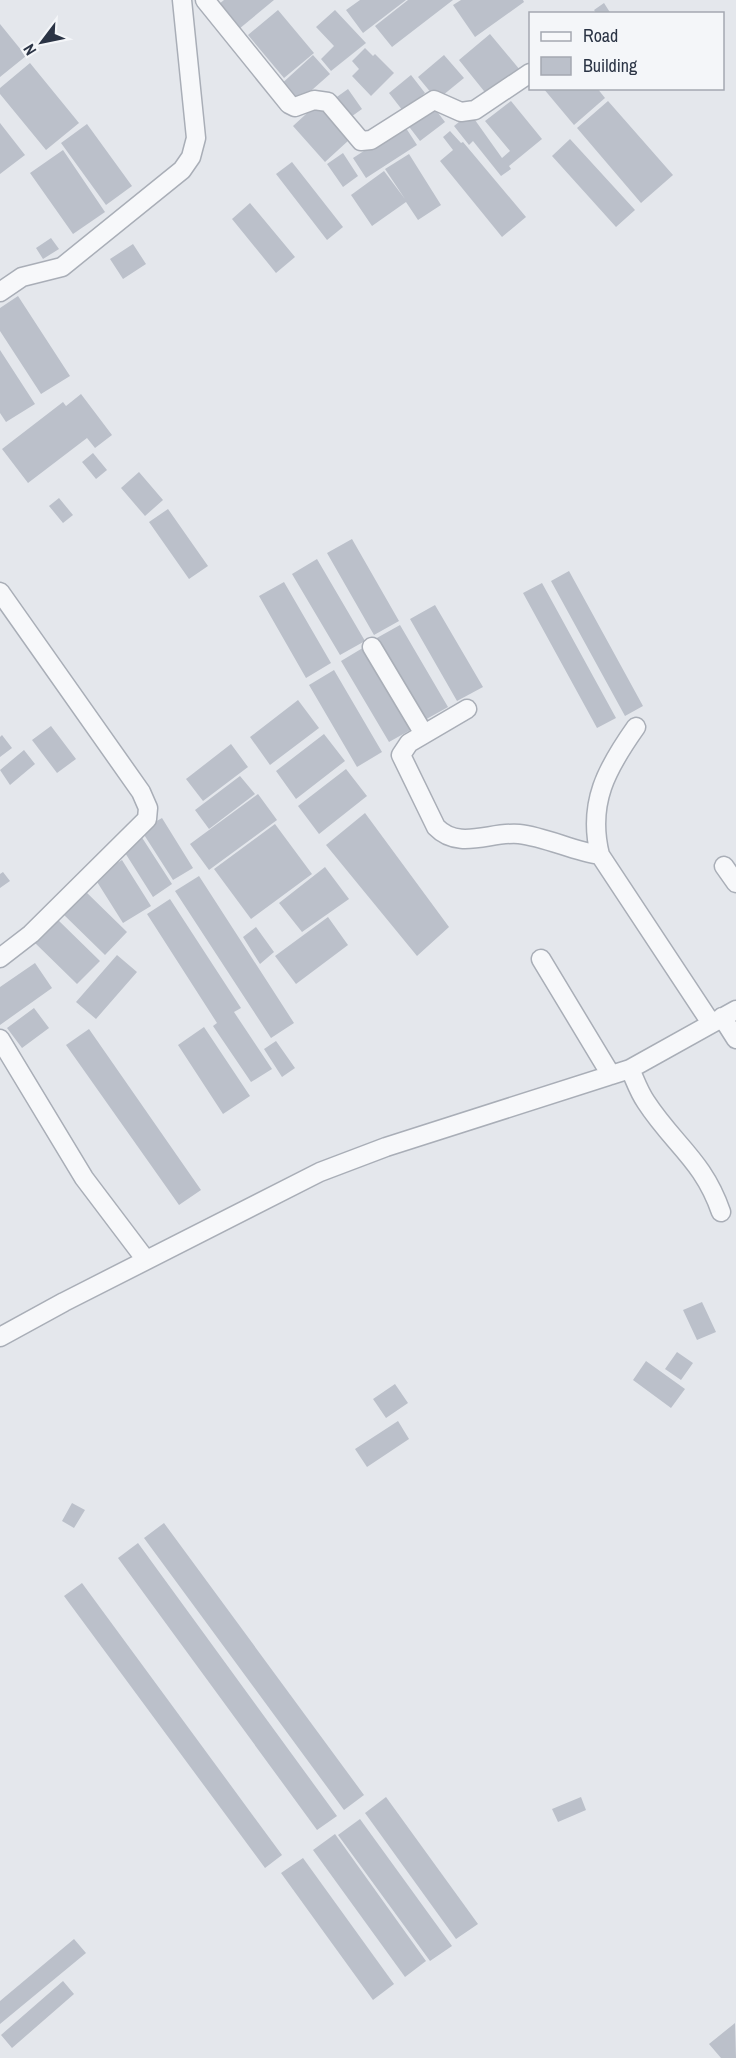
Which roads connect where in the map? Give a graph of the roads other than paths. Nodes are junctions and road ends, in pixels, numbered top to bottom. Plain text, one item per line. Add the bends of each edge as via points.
1 (182, 0) edge
2 (205, 0) edge
3 (529, 74) edge
4 (0, 292) edge
5 (0, 592) edge
6 (372, 647) dead end
7 (466, 709) dead end
8 (636, 727) dead end
9 (424, 734) junction
10 (600, 855) junction
11 (724, 866) dead end
12 (736, 883) edge
13 (0, 958) edge
14 (540, 959) dead end
15 (723, 1017) edge
16 (0, 1039) edge
17 (736, 1039) edge
18 (630, 1069) junction
19 (610, 1075) junction
20 (721, 1212) dead end
21 (146, 1260) junction
22 (0, 1337) edge

1 - 4 street via 196,138 191,157 182,170 63,267 22,277
2 - 3 street via 289,104 295,107 314,100 328,102 361,141 371,140 434,100 461,112 475,110
5 - 13 street via 141,792 148,808 147,819 31,934
6 - 9 street
7 - 9 street
8 - 10 street via 616,755 598,797 594,832
9 - 10 street via 401,755 436,827 445,836 474,839 519,834
10 - 15 street
11 - 12 street
14 - 19 street
15 - 17 street
15 - 18 street
16 - 21 street via 84,1178
18 - 19 street
18 - 20 street via 645,1102 699,1166 713,1188
19 - 21 street via 320,1172
21 - 22 street

